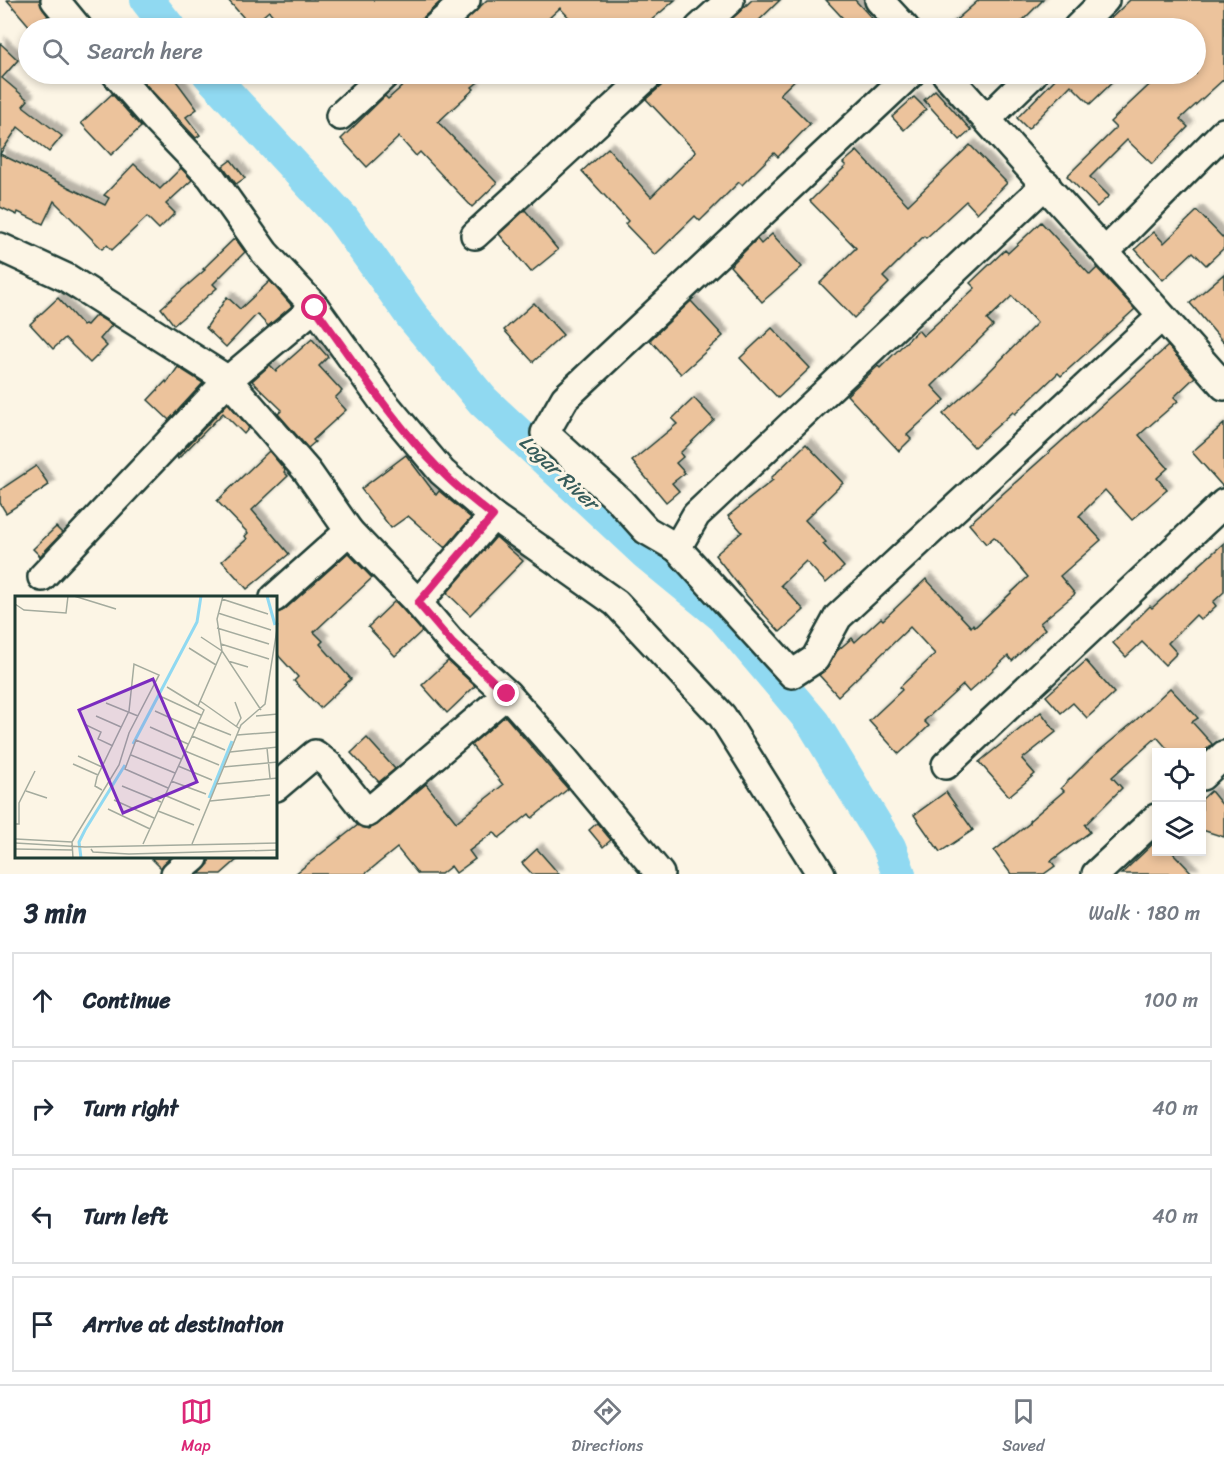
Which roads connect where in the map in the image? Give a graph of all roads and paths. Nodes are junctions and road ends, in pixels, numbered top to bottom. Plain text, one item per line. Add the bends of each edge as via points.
1 (55, 0) edge
2 (466, 0) edge
3 (730, 0) edge
4 (879, 0) edge
5 (1105, 0) edge
6 (66, 18) edge
7 (446, 18) edge
8 (710, 18) edge
9 (896, 18) edge
10 (1087, 18) edge
11 (125, 84) edge
12 (375, 84) edge
13 (639, 84) edge
14 (899, 84) edge
15 (955, 84) edge
16 (1022, 84) edge
17 (340, 116) dead end
18 (987, 119) junction
19 (1224, 132) edge
20 (1046, 184) junction
21 (475, 235) dead end
22 (0, 247) edge
23 (1105, 252) junction
24 (315, 308) junction
25 (1161, 317) junction
26 (228, 380) junction
27 (1224, 386) edge
28 (1224, 503) edge
29 (493, 516) junction
30 (349, 531) junction
31 (677, 548) junction
32 (42, 577) dead end
33 (276, 596) edge
34 (418, 603) junction
35 (507, 694) junction
36 (1224, 756) edge
37 (946, 765) dead end
38 (1206, 772) edge
39 (278, 786) edge
40 (1152, 822) edge
41 (193, 859) edge
42 (175, 874) edge
43 (660, 874) edge
44 (821, 874) edge
45 (1096, 874) edge

1 - 6 street
2 - 7 street
3 - 8 street
4 - 9 street
5 - 10 street
11 - 24 street via 211,177 265,253
12 - 17 street
13 - 21 street
14 - 31 street via 565,398 548,424 545,433 646,530
15 - 18 street
16 - 18 street
18 - 20 street
19 - 23 street
20 - 23 street
20 - 31 street via 696,515
22 - 26 street via 67,278
23 - 25 street
24 - 26 street
24 - 29 street via 422,450
25 - 27 street
25 - 31 street via 838,617 815,659 792,674
26 - 30 street via 307,471
26 - 32 street
28 - 37 street
29 - 34 street
29 - 44 street via 616,603 722,716
30 - 33 street
30 - 34 street
34 - 35 street via 453,644
35 - 39 street via 367,813 329,765 315,754
35 - 43 street
36 - 38 street
40 - 45 street
41 - 42 street

